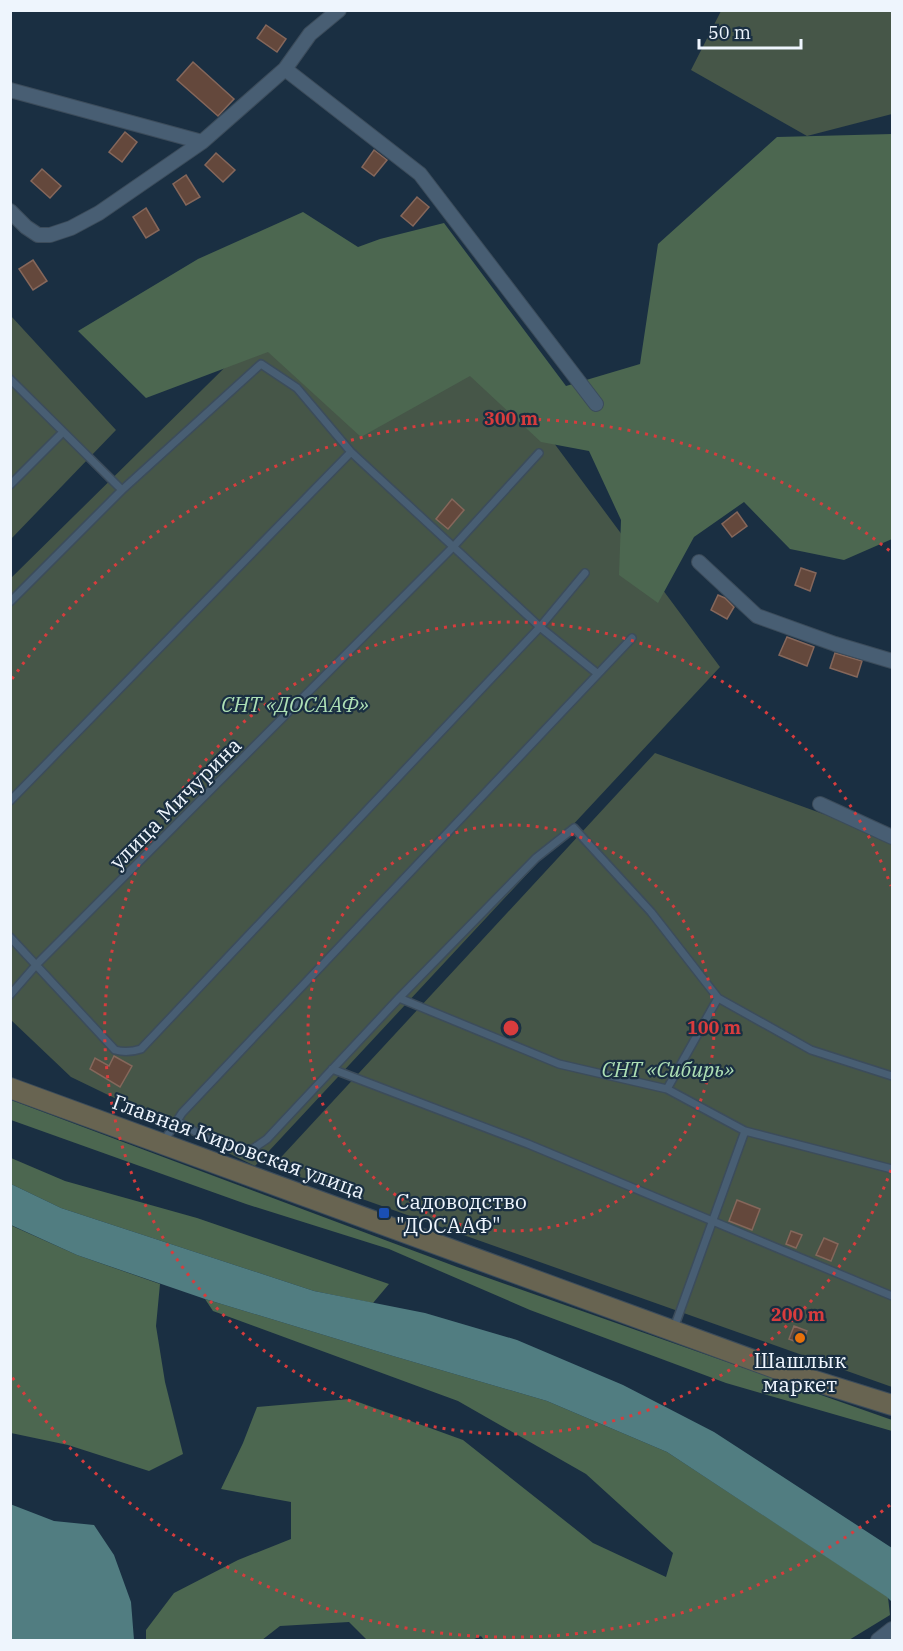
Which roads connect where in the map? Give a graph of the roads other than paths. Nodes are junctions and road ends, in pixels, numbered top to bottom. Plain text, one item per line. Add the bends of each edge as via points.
1 (339, 10) edge
2 (285, 69) junction
3 (10, 90) edge
4 (202, 142) junction
5 (10, 210) edge
6 (10, 379) edge
7 (596, 404) dead end
8 (63, 432) junction
9 (351, 452) junction
10 (539, 453) dead end
11 (10, 485) edge
12 (122, 490) junction
13 (453, 547) junction
14 (699, 562) dead end
15 (585, 573) dead end
16 (10, 602) edge
17 (540, 627) junction
18 (632, 638) dead end
19 (892, 661) edge
20 (598, 674) junction
21 (10, 801) edge
22 (820, 804) dead end
23 (892, 837) edge
24 (10, 937) edge
25 (38, 964) junction
26 (10, 994) edge
27 (399, 998) junction
28 (718, 998) junction
29 (332, 1070) junction
30 (892, 1076) edge
31 (10, 1088) edge
32 (668, 1089) junction
33 (177, 1121) junction
34 (745, 1131) junction
35 (163, 1143) junction
36 (892, 1168) edge
37 (713, 1220) junction
38 (892, 1296) edge
39 (674, 1331) junction
40 (892, 1405) edge
41 (892, 1629) edge
42 (878, 1641) edge

1 - 2 street via 310,34
2 - 4 street
2 - 7 street via 420,174
3 - 4 street
4 - 5 street via 71,228 38,235
6 - 8 lane
8 - 11 lane
8 - 12 lane
9 - 12 lane via 297,388 261,364
9 - 13 lane
9 - 21 lane
10 - 13 lane, улица Мичурина
12 - 16 lane
13 - 17 lane
13 - 25 lane, улица Мичурина
14 - 19 street via 757,616
15 - 17 lane
17 - 20 lane
17 - 25 lane via 141,1049 123,1053 115,1050
18 - 20 lane
20 - 33 lane
22 - 23 street
24 - 25 lane
25 - 26 lane, улица Мичурина
27 - 28 lane via 536,858 574,828 651,912
27 - 29 lane
27 - 32 lane via 559,1064
28 - 30 lane via 812,1050
28 - 32 lane
29 - 33 lane via 267,1139 251,1150 211,1141
29 - 37 lane
31 - 35 main road, Главная Кировская улица
32 - 34 lane
33 - 35 lane
34 - 36 lane
34 - 37 lane
35 - 39 main road, Главная Кировская улица
37 - 38 lane
37 - 39 lane
39 - 40 main road, Главная Кировская улица
41 - 42 street

